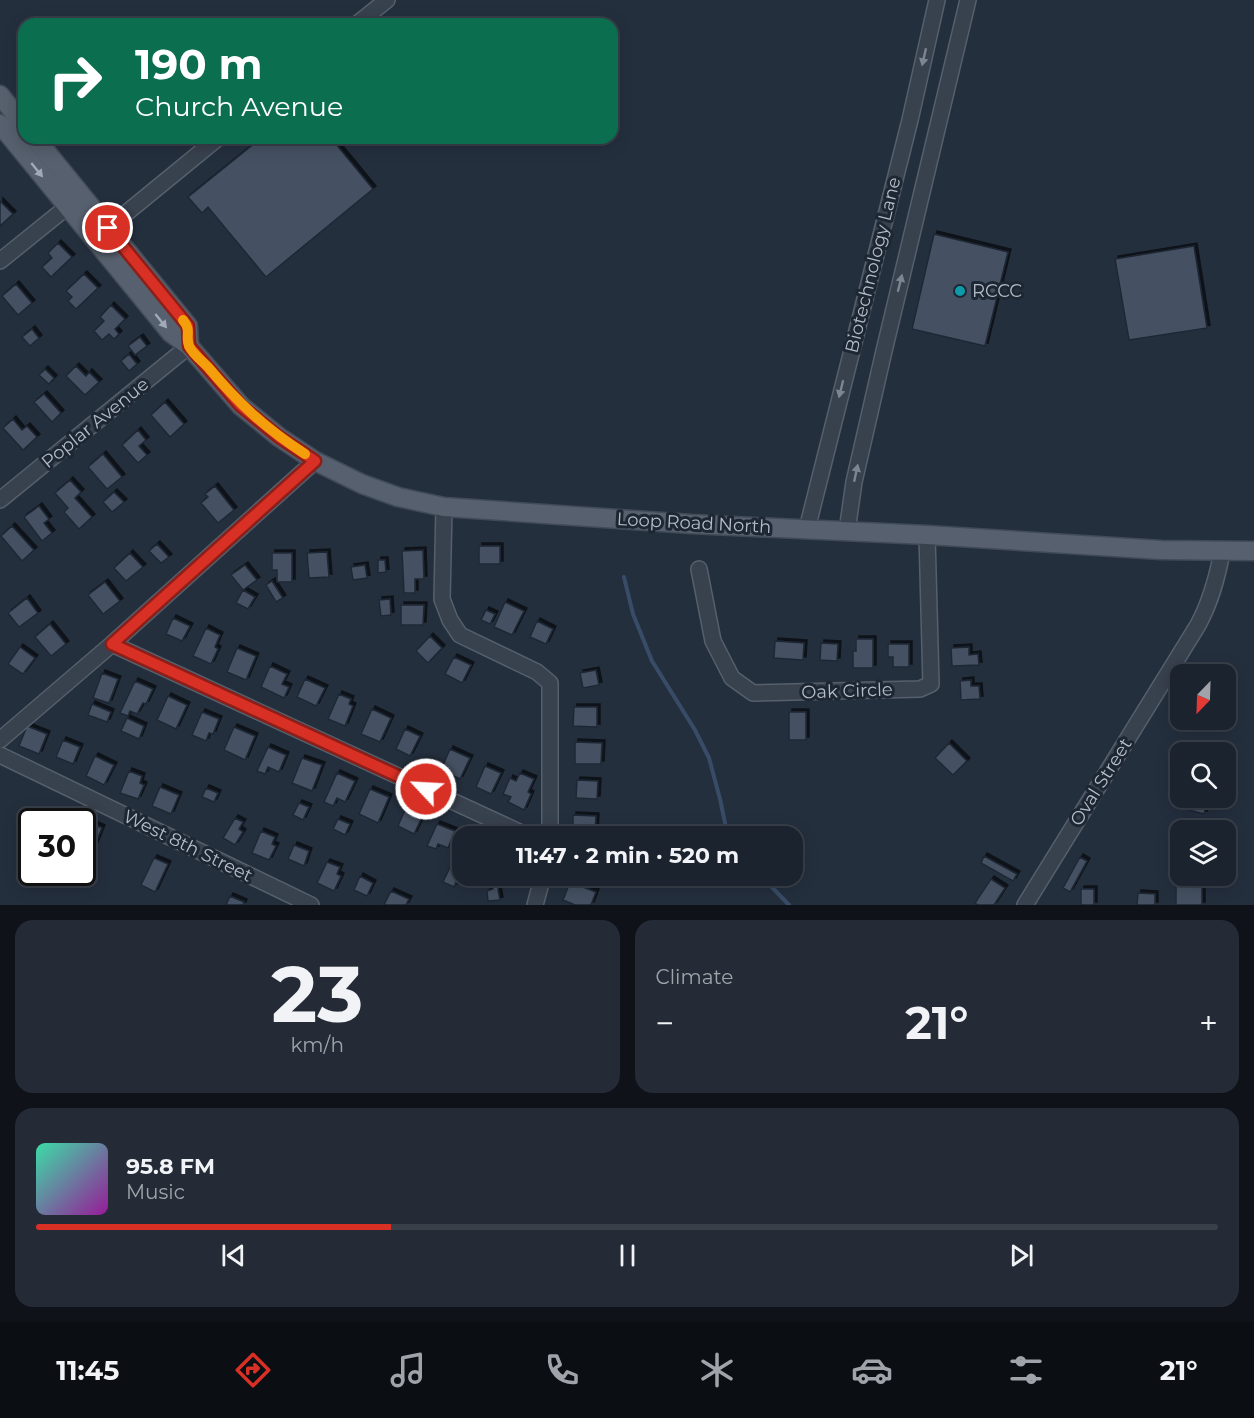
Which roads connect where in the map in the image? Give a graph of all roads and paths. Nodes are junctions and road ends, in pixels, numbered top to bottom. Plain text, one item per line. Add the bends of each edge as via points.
1 (387, 0) edge
2 (937, 0) edge
3 (968, 0) edge
4 (364, 18) edge
5 (0, 95) edge
6 (18, 118) edge
7 (0, 124) edge
8 (40, 144) edge
9 (211, 144) edge
10 (67, 207) junction
11 (108, 228) junction
12 (0, 261) edge
13 (189, 346) junction
14 (315, 461) junction
15 (0, 500) edge
16 (444, 507) junction
17 (807, 529) junction
18 (847, 531) junction
19 (927, 535) junction
20 (1254, 551) edge
21 (1222, 552) junction
22 (699, 569) dead end
23 (112, 644) junction
24 (0, 740) edge
25 (0, 755) edge
26 (507, 826) edge
27 (550, 826) edge
28 (540, 886) edge
29 (311, 905) edge
30 (535, 905) edge
31 (1025, 905) edge

1 - 4 street
2 -> 17 street, Biotechnology Lane
18 -> 3 street, Biotechnology Lane via 854,482
5 - 6 main road
7 -> 10 main road, Loop Road North
8 - 11 main road, Loop Road North
9 - 11 street
10 - 12 street
10 -> 13 main road, Loop Road North via 171,333
11 - 13 main road, Loop Road North via 188,326
13 - 14 main road, Loop Road North via 241,406
13 - 15 street, Poplar Avenue
14 - 16 main road, Loop Road North via 398,497
14 - 23 street
16 - 17 main road, Loop Road North
16 - 27 street via 442,599 450,620 460,635 537,672 550,683
17 - 18 main road, Loop Road North
18 - 19 main road, Loop Road North
19 - 21 main road, Loop Road North
19 - 22 street, Oak Circle via 931,684 920,689 753,693 732,678 713,641
20 - 21 main road, Loop Road North
21 - 31 street, Oval Street via 1208,608
23 - 24 street
23 - 26 street
25 - 29 street, West 8th Street
28 - 30 street

